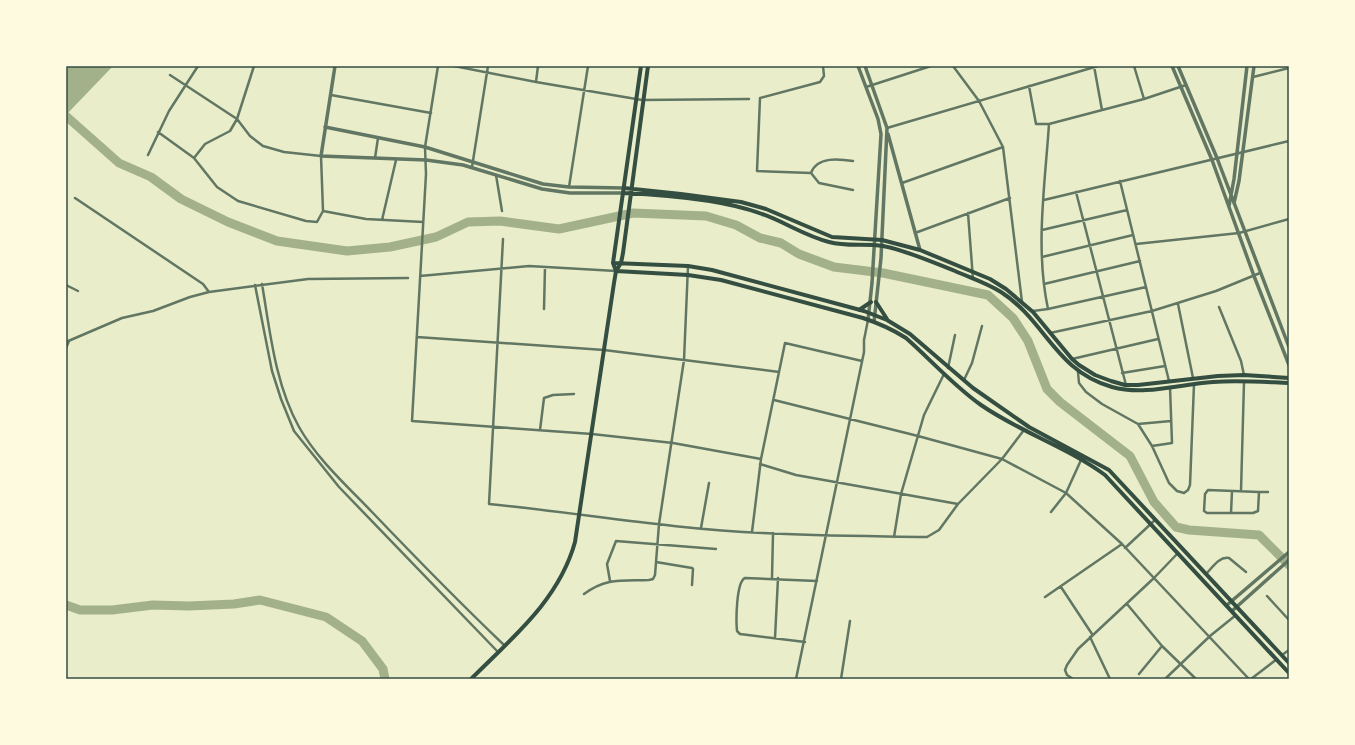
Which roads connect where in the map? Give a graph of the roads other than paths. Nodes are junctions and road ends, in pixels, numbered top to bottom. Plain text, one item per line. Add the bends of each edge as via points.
1 (198, 66) edge
2 (254, 66) edge
3 (335, 66) edge
4 (438, 66) edge
5 (454, 66) edge
6 (488, 66) edge
7 (538, 66) edge
8 (588, 66) edge
9 (641, 66) edge
10 (648, 66) edge
11 (823, 66) edge
12 (858, 66) edge
13 (865, 66) edge
14 (931, 66) edge
15 (953, 66) edge
16 (1098, 66) edge
17 (1134, 66) edge
18 (1172, 66) edge
19 (1178, 66) edge
20 (1247, 66) edge
21 (1254, 66) edge
22 (1094, 67) edge
23 (1289, 68) edge
24 (487, 72) junction
25 (170, 75) dead end
26 (1253, 77) junction
27 (536, 82) junction
28 (185, 85) junction
29 (872, 85) junction
30 (1186, 85) junction
31 (1029, 86) junction
32 (1181, 86) junction
33 (866, 87) junction
34 (585, 90) junction
35 (330, 95) junction
36 (635, 98) junction
37 (749, 99) dead end
38 (642, 100) junction
39 (1144, 100) junction
40 (979, 101) junction
41 (1102, 110) junction
42 (431, 113) junction
43 (236, 119) junction
44 (1049, 124) junction
45 (325, 127) junction
46 (886, 128) junction
47 (158, 132) junction
48 (378, 138) junction
49 (1289, 141) edge
50 (426, 147) junction
51 (1003, 147) junction
52 (1242, 152) junction
53 (1236, 154) junction
54 (148, 155) dead end
55 (321, 156) junction
56 (194, 158) junction
57 (376, 158) junction
58 (1217, 158) junction
59 (396, 160) junction
60 (426, 160) junction
61 (1212, 160) junction
62 (472, 161) junction
63 (853, 161) dead end
64 (472, 167) junction
65 (811, 173) junction
66 (496, 175) junction
67 (1120, 181) junction
68 (902, 183) junction
69 (569, 187) junction
70 (853, 190) dead end
71 (623, 191) junction
72 (632, 191) junction
73 (1076, 192) junction
74 (1231, 196) junction
75 (75, 198) dead end
76 (1010, 198) junction
77 (1044, 200) junction
78 (1228, 207) junction
79 (1235, 207) junction
80 (1127, 210) junction
81 (323, 211) junction
82 (502, 211) dead end
83 (968, 213) junction
84 (1289, 219) edge
85 (382, 220) junction
86 (1083, 220) junction
87 (423, 222) junction
88 (1042, 230) junction
89 (1244, 232) junction
90 (914, 233) junction
91 (1239, 233) junction
92 (1134, 235) junction
93 (503, 239) dead end
94 (874, 239) junction
95 (882, 240) junction
96 (1136, 244) junction
97 (874, 245) junction
98 (881, 246) junction
99 (1090, 246) junction
100 (920, 250) junction
101 (623, 253) junction
102 (1042, 257) junction
103 (1140, 261) junction
104 (613, 263) junction
105 (622, 263) junction
106 (635, 264) junction
107 (545, 266) junction
108 (688, 266) junction
109 (502, 268) junction
110 (616, 271) junction
111 (1096, 271) junction
112 (973, 272) junction
113 (1260, 273) junction
114 (688, 274) junction
115 (420, 276) junction
116 (1254, 276) junction
117 (408, 278) dead end
118 (973, 279) junction
119 (262, 284) junction
120 (1044, 284) junction
121 (66, 285) edge
122 (255, 285) junction
123 (1146, 287) junction
124 (78, 291) dead end
125 (209, 292) junction
126 (1103, 298) junction
127 (871, 302) junction
128 (876, 302) junction
129 (1022, 302) junction
130 (1178, 304) junction
131 (1219, 307) dead end
132 (1048, 308) junction
133 (544, 309) dead end
134 (859, 310) junction
135 (1152, 311) junction
136 (1033, 312) junction
137 (869, 313) junction
138 (875, 315) junction
139 (868, 320) junction
140 (887, 320) junction
141 (1109, 321) junction
142 (874, 322) junction
143 (982, 326) dead end
144 (1050, 333) junction
145 (955, 335) dead end
146 (417, 337) junction
147 (1158, 339) junction
148 (67, 342) edge
149 (498, 343) junction
150 (1289, 347) edge
151 (66, 348) edge
152 (1116, 348) junction
153 (604, 350) junction
154 (1072, 359) junction
155 (684, 360) junction
156 (862, 361) junction
157 (1289, 365) edge
158 (1165, 366) junction
159 (948, 368) junction
160 (779, 372) junction
161 (1078, 372) junction
162 (944, 373) junction
163 (1122, 373) junction
164 (1244, 375) junction
165 (1193, 378) junction
166 (1289, 378) edge
167 (964, 381) junction
168 (1244, 381) junction
169 (1169, 382) junction
170 (1289, 383) edge
171 (1194, 384) junction
172 (1125, 385) junction
173 (1170, 387) junction
174 (1126, 390) junction
175 (574, 394) dead end
176 (774, 400) junction
177 (292, 413) junction
178 (287, 415) junction
179 (849, 418) junction
180 (1171, 421) junction
181 (1138, 424) junction
182 (492, 426) junction
183 (540, 430) junction
184 (1024, 430) junction
185 (592, 434) junction
186 (918, 436) junction
187 (673, 443) junction
188 (1152, 446) junction
189 (761, 459) junction
190 (1002, 459) junction
191 (1081, 460) junction
192 (760, 464) junction
193 (836, 482) junction
194 (709, 483) dead end
195 (1232, 491) junction
196 (1241, 491) junction
197 (1259, 492) junction
198 (1268, 492) dead end
199 (1066, 493) junction
200 (900, 494) junction
201 (958, 504) junction
202 (1051, 512) dead end
203 (581, 513) junction
204 (1231, 513) junction
205 (1156, 519) junction
206 (660, 524) junction
207 (1151, 524) junction
208 (702, 528) junction
209 (752, 532) junction
210 (773, 533) junction
211 (826, 536) junction
212 (894, 537) junction
213 (658, 543) junction
214 (1122, 544) junction
215 (1125, 548) junction
216 (716, 549) dead end
217 (1289, 552) edge
218 (1178, 553) junction
219 (1289, 560) edge
220 (656, 562) junction
221 (1246, 572) dead end
222 (1206, 574) junction
223 (772, 578) junction
224 (778, 578) junction
225 (1154, 578) junction
226 (817, 580) junction
227 (610, 581) junction
228 (692, 585) dead end
229 (1061, 587) junction
230 (584, 594) dead end
231 (1267, 596) dead end
232 (1045, 597) dead end
233 (1232, 601) junction
234 (1127, 604) junction
235 (1227, 605) junction
236 (1237, 607) junction
237 (1232, 611) junction
238 (1236, 615) junction
239 (1289, 620) edge
240 (850, 621) dead end
241 (1091, 635) junction
242 (1210, 636) junction
243 (775, 638) junction
244 (805, 642) junction
245 (504, 645) junction
246 (1162, 646) junction
247 (1289, 650) edge
248 (498, 652) junction
249 (1282, 655) junction
250 (1277, 659) junction
251 (1180, 663) junction
252 (1289, 663) edge
253 (1289, 673) edge
254 (1139, 674) dead end
255 (471, 679) edge
256 (796, 679) edge
257 (840, 679) edge
258 (1073, 679) edge
259 (1110, 679) edge
260 (1165, 679) edge
261 (1196, 679) edge
262 (1250, 679) edge

1 - 28 street
2 - 43 street
3 - 35 street
4 - 42 street
5 - 24 street
6 - 24 street
7 - 27 street
8 - 34 street
9 - 36 main road
10 - 38 main road
11 - 65 street via 823,80 760,98 758,171
12 - 33 street
13 - 29 street
14 - 29 street
15 - 40 street
16 - 22 street
17 - 39 street
18 - 32 street
19 - 30 street
20 - 53 street
21 - 26 street
22 - 31 street
22 - 41 street
23 - 26 street
24 - 27 street
24 - 62 street
25 - 28 street
26 - 52 street
27 - 34 street
28 - 43 street
28 - 47 street
29 - 33 street
29 - 46 street
30 - 32 street
30 - 58 street
31 - 40 street
31 - 44 street via 1036,124
32 - 39 street
32 - 61 street
33 - 94 street via 881,134
34 - 36 street
34 - 69 street
35 - 42 street
35 - 45 street
36 - 38 street
36 - 71 main road
37 - 38 street
38 - 72 main road
39 - 41 street
40 - 46 street
40 - 51 street
41 - 44 street
42 - 50 street
43 - 55 street via 254,141 263,146 284,152
43 - 56 street via 230,131 205,144
44 - 77 street
45 - 48 street
45 - 55 street
46 - 68 street
46 - 95 street
47 - 54 street
47 - 56 street
48 - 50 street
48 - 57 street
49 - 52 street
50 - 60 street
50 - 62 street
51 - 68 street
51 - 76 street
52 - 53 street
52 - 79 street
53 - 58 street
53 - 74 street
55 - 57 street
55 - 81 street
56 - 81 street via 217,187 238,202 314,222
57 - 59 street
58 - 61 street
58 - 74 street
59 - 60 street
59 - 85 street
60 - 64 street
60 - 87 street
61 - 67 street
61 - 78 street
62 - 64 street
62 - 69 street via 520,178
63 - 65 street via 827,160
64 - 66 street
65 - 70 street via 819,183
66 - 71 street via 542,189 570,193
66 - 82 street
67 - 73 street
67 - 80 street
68 - 90 street
69 - 71 street
71 - 72 main road
71 - 104 main road
72 - 94 main road via 741,202 766,209 832,237
72 - 97 main road via 740,207 764,214 830,242
72 - 101 main road
73 - 77 street
73 - 86 street
74 - 78 street
74 - 79 street
75 - 125 street via 203,284
76 - 83 street
76 - 129 street
77 - 88 street
78 - 91 street
79 - 89 street
80 - 86 street
80 - 92 street
81 - 85 street
83 - 90 street
83 - 112 street
84 - 89 street
85 - 87 street
86 - 88 street
86 - 99 street
87 - 115 street
88 - 102 street
89 - 91 street
89 - 113 street
90 - 100 street
91 - 96 street
91 - 116 street
92 - 96 street
92 - 99 street
93 - 109 street
94 - 95 main road
94 - 97 street
95 - 98 street
95 - 100 main road
96 - 103 street
97 - 98 main road
97 - 127 street
98 - 118 main road via 922,258
98 - 128 street
99 - 102 street
99 - 111 street
100 - 112 main road
101 - 105 main road
101 - 106 main road via 627,260
102 - 120 street
103 - 111 street
103 - 123 street
104 - 105 main road
104 - 110 main road
105 - 106 main road
105 - 110 main road
106 - 108 main road
107 - 109 street
107 - 110 street
107 - 133 street
108 - 114 street
108 - 134 main road via 712,270
109 - 115 street
109 - 149 street
110 - 114 main road
110 - 153 main road
111 - 120 street
111 - 126 street
112 - 118 street
112 - 129 main road via 990,279
113 - 116 street
113 - 150 street
114 - 139 main road via 721,280
114 - 155 street
115 - 146 street
116 - 130 street
116 - 157 street
117 - 119 street via 308,279
118 - 161 main road via 1002,293 1019,307 1058,354
119 - 122 street
119 - 177 street via 275,356
120 - 132 street
121 - 124 street
122 - 125 street
122 - 178 street via 272,371
123 - 126 street
123 - 135 street
125 - 148 street via 153,311 122,318
126 - 132 street
126 - 141 street
127 - 134 main road
127 - 137 street
128 - 138 street
128 - 140 main road
129 - 136 main road
130 - 135 street
130 - 165 street
131 - 164 street via 1241,360
132 - 136 street
134 - 137 main road
135 - 141 street
135 - 147 street
136 - 144 main road
137 - 138 main road
137 - 139 street
138 - 140 main road
138 - 142 street
139 - 142 main road
139 - 156 street
140 - 159 main road via 920,341
141 - 144 street
141 - 152 street
142 - 162 main road via 906,338
143 - 167 street
144 - 154 main road
145 - 159 street
146 - 149 street
146 - 182 street via 412,421
147 - 152 street
147 - 158 street
148 - 151 street
149 - 153 street
149 - 182 street
152 - 154 street
152 - 163 street
153 - 155 street
153 - 185 main road
154 - 172 main road via 1095,375
155 - 160 street
155 - 187 street
156 - 160 street via 785,343
156 - 179 street
158 - 163 street
158 - 169 street
159 - 167 main road
160 - 176 street
161 - 174 main road via 1095,381
161 - 181 street via 1079,383 1086,392
162 - 184 main road via 981,405
162 - 186 street via 924,415
163 - 172 street
164 - 165 main road
164 - 166 main road
165 - 169 main road
167 - 205 main road via 1029,427 1109,470
168 - 170 main road
168 - 171 main road
168 - 196 street
169 - 172 main road
171 - 173 main road
171 - 188 street via 1190,485 1184,493 1169,483
172 - 174 street
173 - 174 main road
173 - 180 street
175 - 183 street via 544,398
176 - 179 street
176 - 189 street
177 - 178 street
177 - 245 street via 299,428 350,490
178 - 248 street via 294,431 339,487
179 - 186 street
179 - 193 street
180 - 181 street
180 - 188 street via 1171,444
181 - 188 street
182 - 183 street
182 - 203 street via 489,504
183 - 185 street
184 - 190 street
184 - 191 main road
185 - 187 street
185 - 203 main road
186 - 190 street
186 - 200 street
187 - 189 street
187 - 206 street
189 - 192 street
190 - 199 street
190 - 201 street
191 - 199 street
191 - 207 main road via 1105,475
192 - 193 street via 796,475
192 - 209 street
193 - 200 street
193 - 211 street
194 - 208 street
195 - 196 street
195 - 204 street
195 - 204 street via 1206,491 1204,510 1207,513
196 - 197 street
197 - 198 street
197 - 204 street via 1258,511
199 - 202 street
199 - 214 street
200 - 201 street
200 - 212 street
201 - 212 street via 939,530 927,537
203 - 206 street
203 - 245 main road via 570,561 558,583 545,604
205 - 207 street
205 - 222 main road
206 - 208 street
206 - 213 street
207 - 215 street
207 - 218 main road
208 - 209 street
209 - 210 street
210 - 211 street
210 - 223 street
211 - 212 street
211 - 226 street
213 - 216 street
213 - 220 street
213 - 227 street via 616,541 607,564
214 - 215 street
214 - 229 street
215 - 225 street
217 - 233 street
218 - 225 street
218 - 235 main road
219 - 236 street
220 - 227 street via 653,580
220 - 228 street via 692,568
221 - 222 street via 1225,557
222 - 233 main road
223 - 224 street
223 - 243 street via 745,578 740,584 736,624 740,634
224 - 226 street
224 - 243 street
225 - 234 street
225 - 242 street
226 - 244 street
227 - 230 street
229 - 232 street
229 - 241 street
231 - 239 street
233 - 235 street
233 - 236 main road
234 - 241 street
234 - 246 street
235 - 237 main road
236 - 237 street
236 - 249 main road
237 - 238 main road
238 - 242 street
238 - 250 main road
240 - 257 street
241 - 258 street via 1067,665 1067,675
241 - 259 street
242 - 251 street
242 - 262 street
243 - 244 street
244 - 256 street
245 - 248 main road
246 - 251 street
246 - 254 street
247 - 249 street
248 - 255 main road
249 - 252 main road
250 - 253 main road
250 - 262 street
251 - 260 street
251 - 261 street

